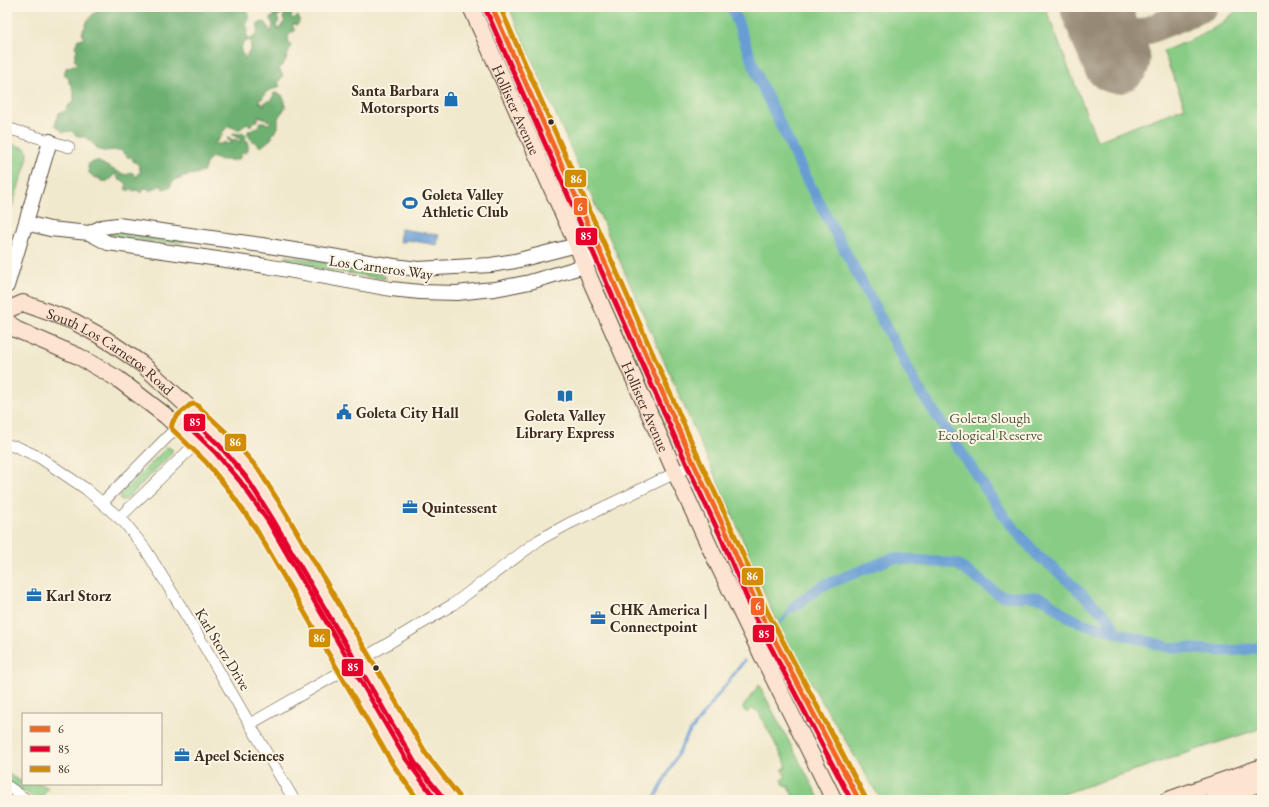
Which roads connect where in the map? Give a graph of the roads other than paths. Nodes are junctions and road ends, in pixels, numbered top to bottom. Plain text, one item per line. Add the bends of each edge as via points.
1 (470, 7) edge
2 (492, 7) edge
3 (7, 128) edge
4 (50, 141) junction
5 (69, 147) dead end
6 (26, 223) junction
7 (89, 233) junction
8 (269, 246) junction
9 (577, 246) junction
10 (600, 248) junction
11 (266, 266) junction
12 (584, 266) junction
13 (7, 286) edge
14 (7, 310) edge
15 (7, 322) edge
16 (193, 411) junction
17 (178, 426) junction
18 (212, 428) junction
19 (197, 443) junction
20 (7, 446) edge
21 (694, 464) junction
22 (676, 474) junction
23 (102, 503) junction
24 (119, 518) junction
25 (363, 658) junction
26 (346, 669) junction
27 (250, 724) junction
28 (1262, 767) edge
29 (1262, 783) edge
30 (7, 786) edge
31 (27, 800) edge
32 (294, 800) edge
33 (427, 800) edge
34 (454, 800) edge
35 (834, 800) edge
36 (859, 800) edge
37 (1168, 800) edge
38 (1212, 800) edge

1 - 9 main road, Hollister Avenue
2 - 10 main road, Hollister Avenue
3 - 4 street
4 - 5 street
4 - 6 street
6 - 7 street, Los Carneros Way via 50,229
6 - 13 street
7 - 8 street, Los Carneros Way via 102,227 118,225
7 - 11 street, Los Carneros Way via 108,243
8 - 9 street, Los Carneros Way via 418,269 491,265
8 - 11 street
9 - 10 street, Los Carneros Way
9 - 12 main road, Hollister Avenue
10 - 12 street
10 - 21 main road, Hollister Avenue
11 - 12 street, Los Carneros Way via 391,289 457,293 530,282
12 - 22 main road, Hollister Avenue
14 - 16 main road, South Los Carneros Road via 24,303 73,321 142,364
15 - 17 main road, South Los Carneros Road via 78,356 118,379
16 - 17 street
16 - 18 main road, South Los Carneros Road
17 - 19 main road, South Los Carneros Road
17 - 23 street
18 - 19 street
18 - 25 main road, South Los Carneros Road via 255,479 278,514
19 - 24 street
19 - 26 main road, South Los Carneros Road via 234,485 262,525
20 - 23 street, Karl Storz Drive via 17,447 39,457
21 - 22 street
21 - 36 main road, Hollister Avenue via 761,614
22 - 25 street via 539,540 452,605
22 - 35 main road, Hollister Avenue
23 - 24 street, Karl Storz Drive
24 - 27 street, Karl Storz Drive via 146,550
25 - 26 street
25 - 34 main road, South Los Carneros Road via 421,759
26 - 27 street
26 - 33 main road, South Los Carneros Road via 398,760
27 - 32 street, Karl Storz Drive
28 - 37 main road
29 - 38 main road
30 - 31 street

